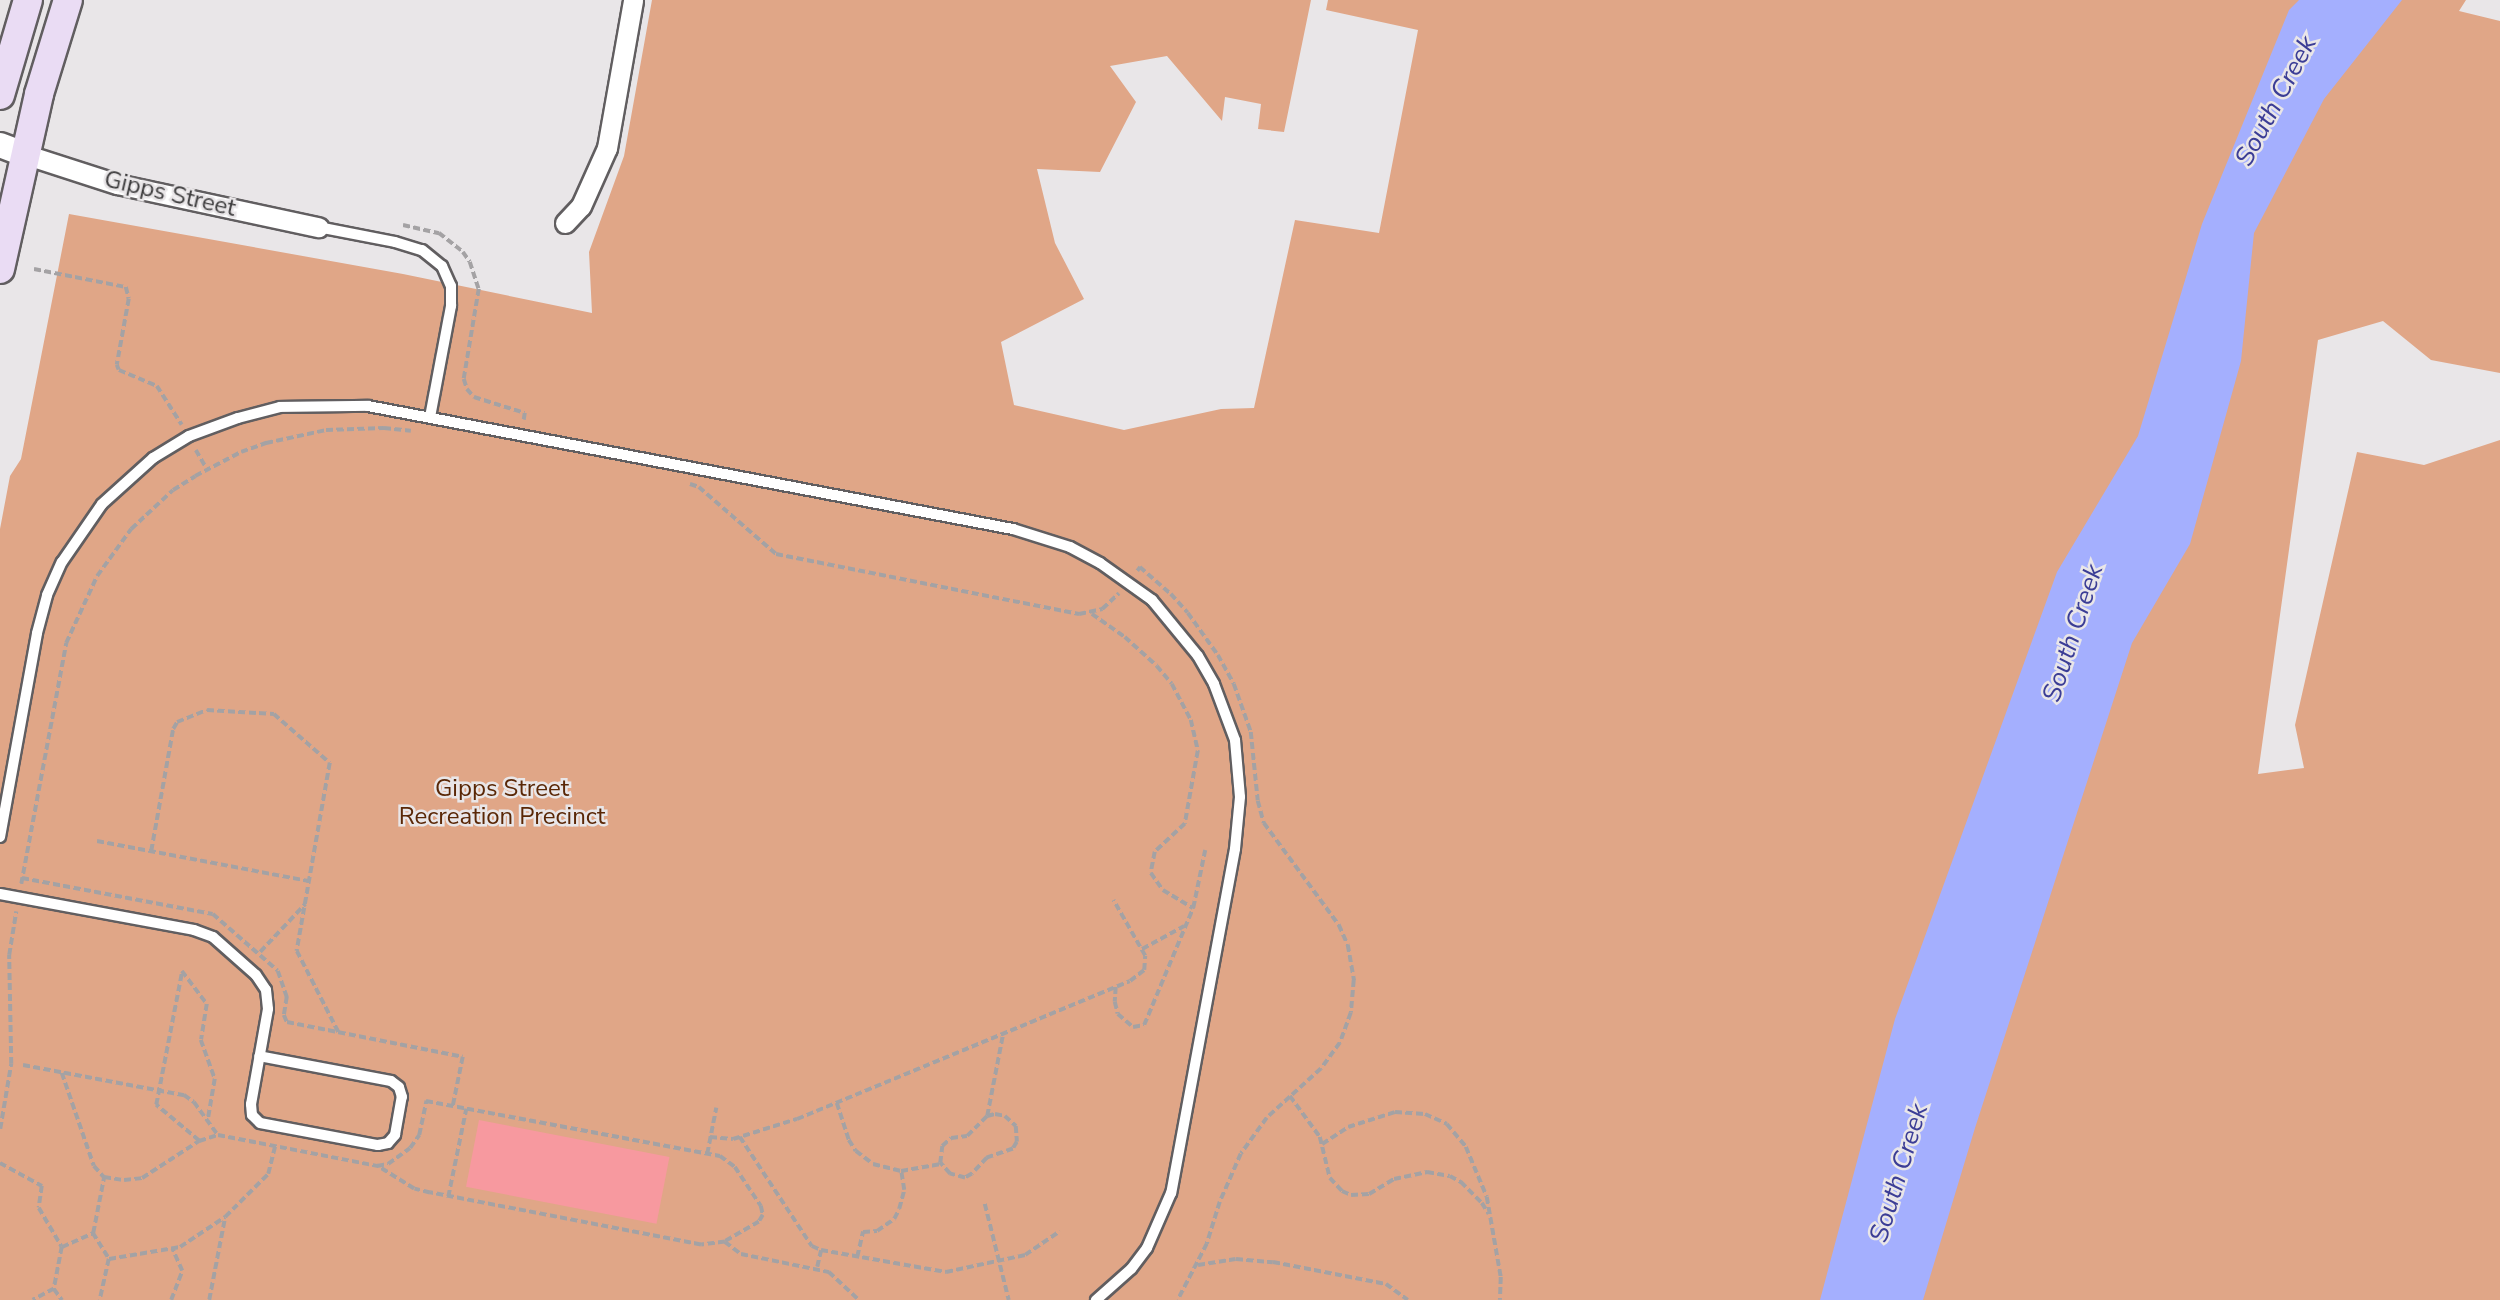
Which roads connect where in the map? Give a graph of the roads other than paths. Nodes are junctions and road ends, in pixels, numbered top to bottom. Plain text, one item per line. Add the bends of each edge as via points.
1 (28, 0) edge
2 (68, 0) edge
3 (633, 0) edge
4 (0, 95) edge
5 (12, 149) edge
6 (565, 223) dead end
7 (318, 227) joint
8 (0, 270) edge
9 (430, 417) junction
10 (0, 837) edge
11 (0, 894) edge
12 (260, 1056) junction
13 (1096, 1300) edge

1 - 4 main road
2 - 5 main road
3 - 6 street via 607,148 581,206
5 - 7 street, Gipps Street via 117,184
5 - 8 main road
7 - 9 lane via 422,250 442,265 451,286 451,306
9 - 10 lane via 368,405 280,407 238,418 189,436 153,458 102,504 82,530 47,595
9 - 13 lane via 1013,529 1070,547 1129,581 1173,622 1214,684 1235,740 1239,824 1171,1193 1147,1248
11 - 12 lane via 213,936 266,990 268,1009
12 - 12 lane via 391,1081 402,1097 395,1135 378,1145 260,1123 252,1115 251,1104

